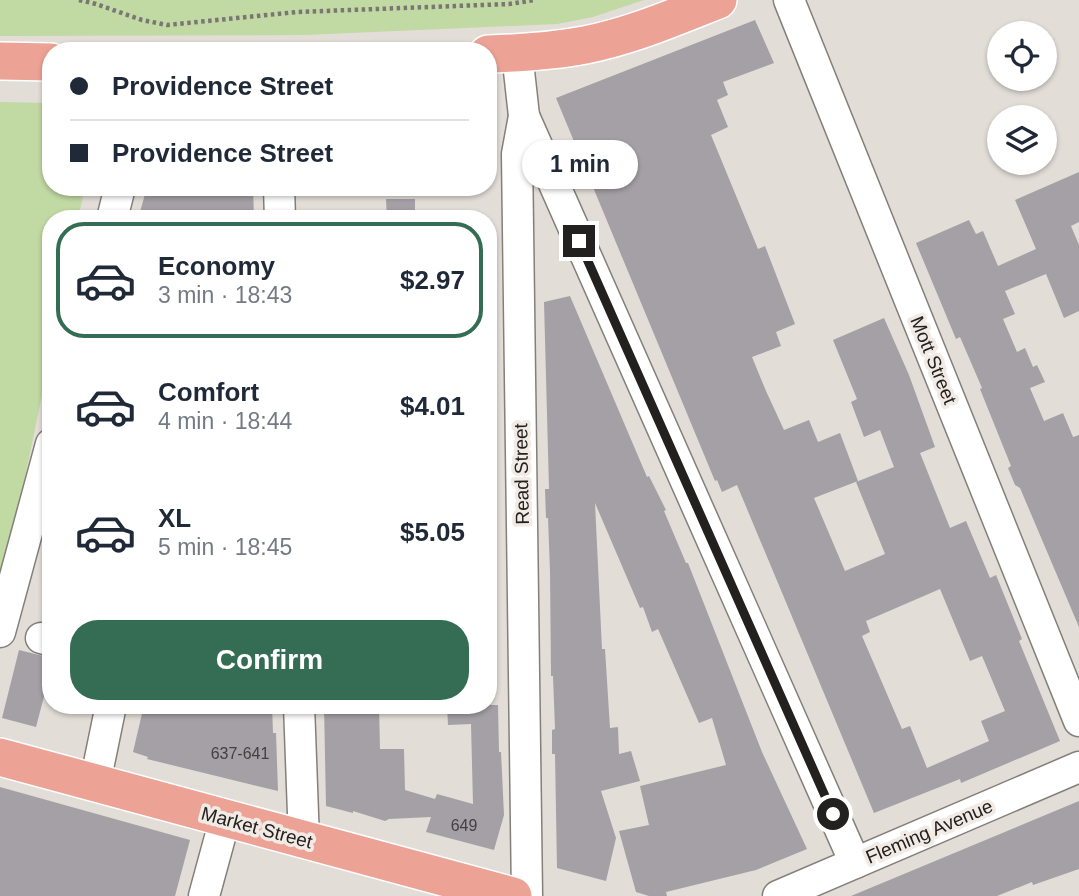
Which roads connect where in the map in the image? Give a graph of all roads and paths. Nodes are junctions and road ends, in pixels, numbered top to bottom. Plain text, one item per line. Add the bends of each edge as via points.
1 (79, 0) edge
2 (536, 0) edge
3 (719, 0) edge
4 (789, 0) edge
5 (503, 53) edge
6 (0, 61) edge
7 (42, 62) edge
8 (524, 116) junction
9 (42, 477) edge
10 (0, 632) edge
11 (109, 714) edge
12 (299, 714) edge
13 (1079, 721) edge
14 (0, 757) edge
15 (1079, 767) edge
16 (95, 783) junction
17 (225, 819) junction
18 (304, 841) junction
19 (855, 863) junction
20 (204, 896) edge
21 (513, 896) edge
22 (527, 896) edge
23 (778, 896) edge

1 - 2 path via 167,24 297,12
3 - 5 main road via 608,40
4 - 13 street, Mott Street
5 - 8 street, Read Street
6 - 7 main road
8 - 19 street
8 - 22 street, Read Street via 517,154
9 - 10 street
11 - 16 street
12 - 18 street
14 - 16 main road, Market Street
15 - 19 street, Fleming Avenue
16 - 17 main road, Market Street
17 - 18 main road, Market Street
17 - 20 street
18 - 21 main road, Market Street
19 - 23 street, Fleming Avenue

